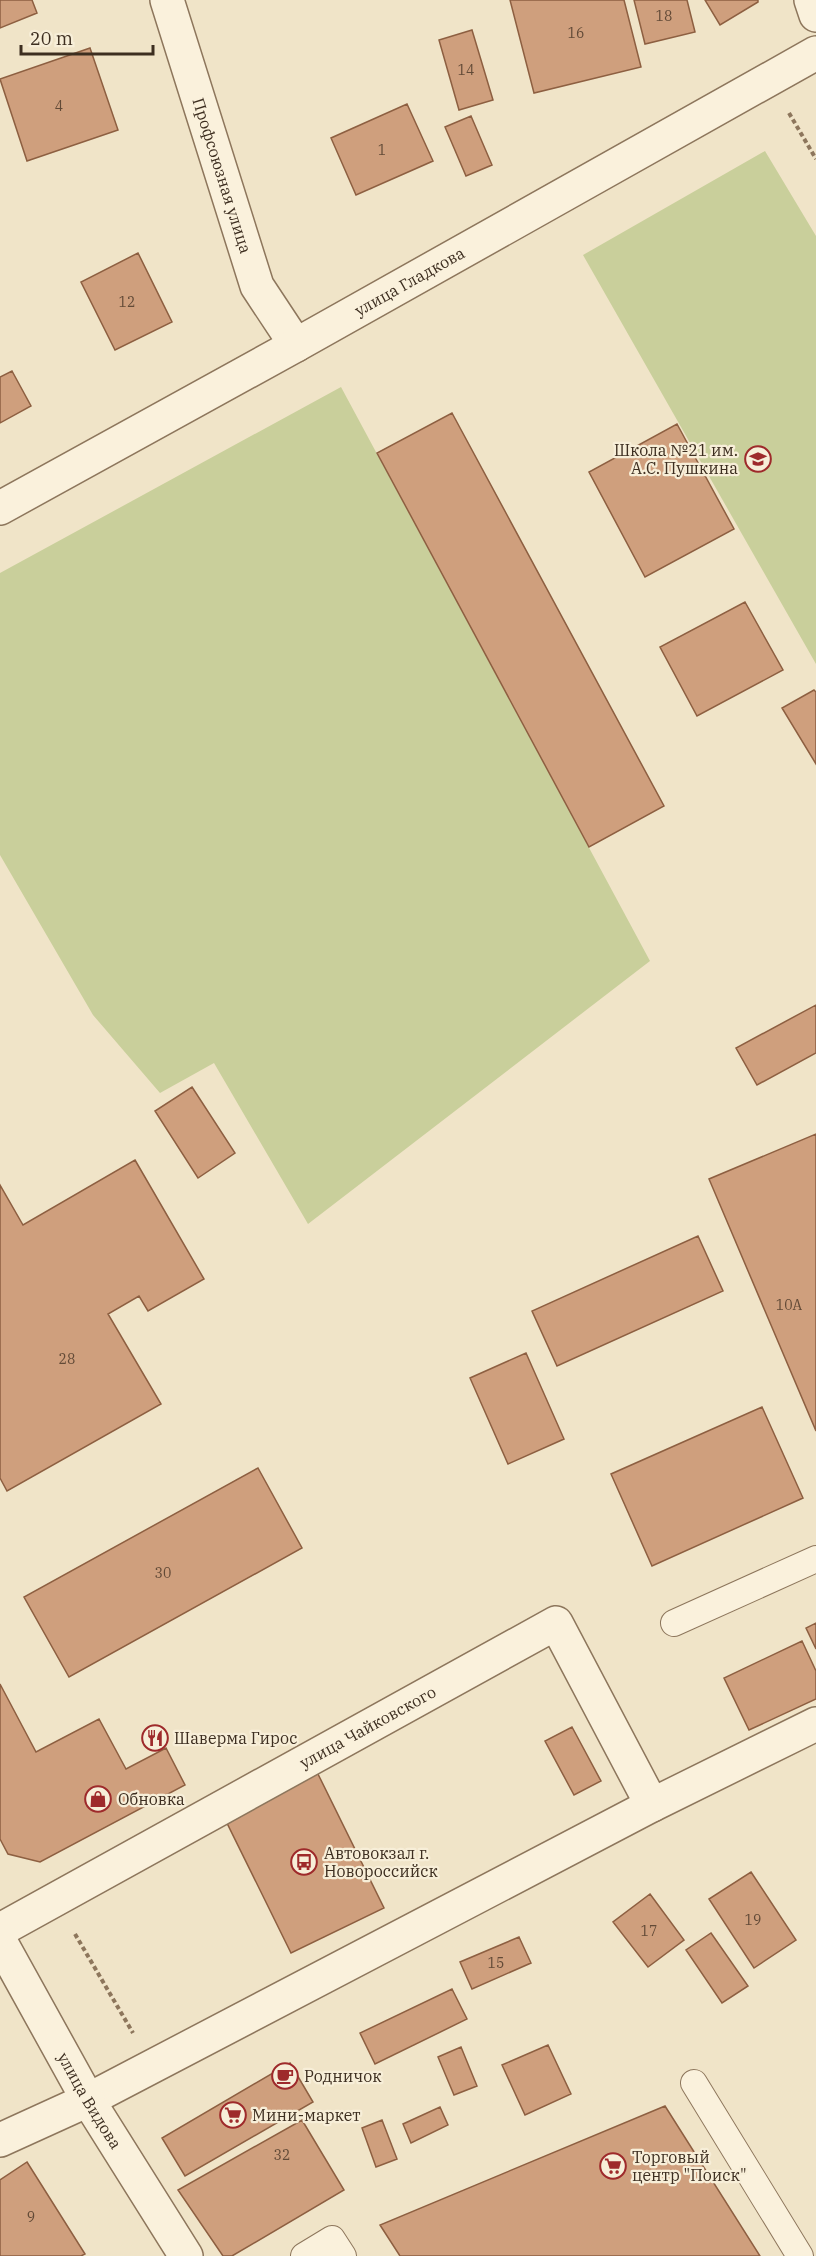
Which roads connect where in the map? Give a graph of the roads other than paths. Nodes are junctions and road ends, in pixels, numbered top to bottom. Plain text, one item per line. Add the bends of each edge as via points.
1 (167, 0) edge
2 (811, 0) edge
3 (816, 15) edge
4 (816, 53) edge
5 (296, 345) junction
6 (0, 508) edge
7 (816, 1559) edge
8 (674, 1623) dead end
9 (816, 1724) edge
10 (652, 1805) junction
11 (0, 1930) edge
12 (0, 1941) edge
13 (694, 2083) dead end
14 (88, 2100) junction
15 (0, 2140) edge
16 (186, 2256) edge
17 (304, 2256) edge
18 (343, 2256) edge
19 (800, 2256) edge

1 - 5 street, Профсоюзная улица via 257,286
2 - 3 street
4 - 5 street, улица Гладкова
5 - 6 street, улица Гладкова
7 - 8 lane
9 - 10 street
10 - 11 street, улица Чайковского via 556,1623
10 - 14 street
12 - 14 street, улица Видова
13 - 19 lane
14 - 15 street
14 - 16 street, улица Видова
17 - 18 lane via 332,2239

